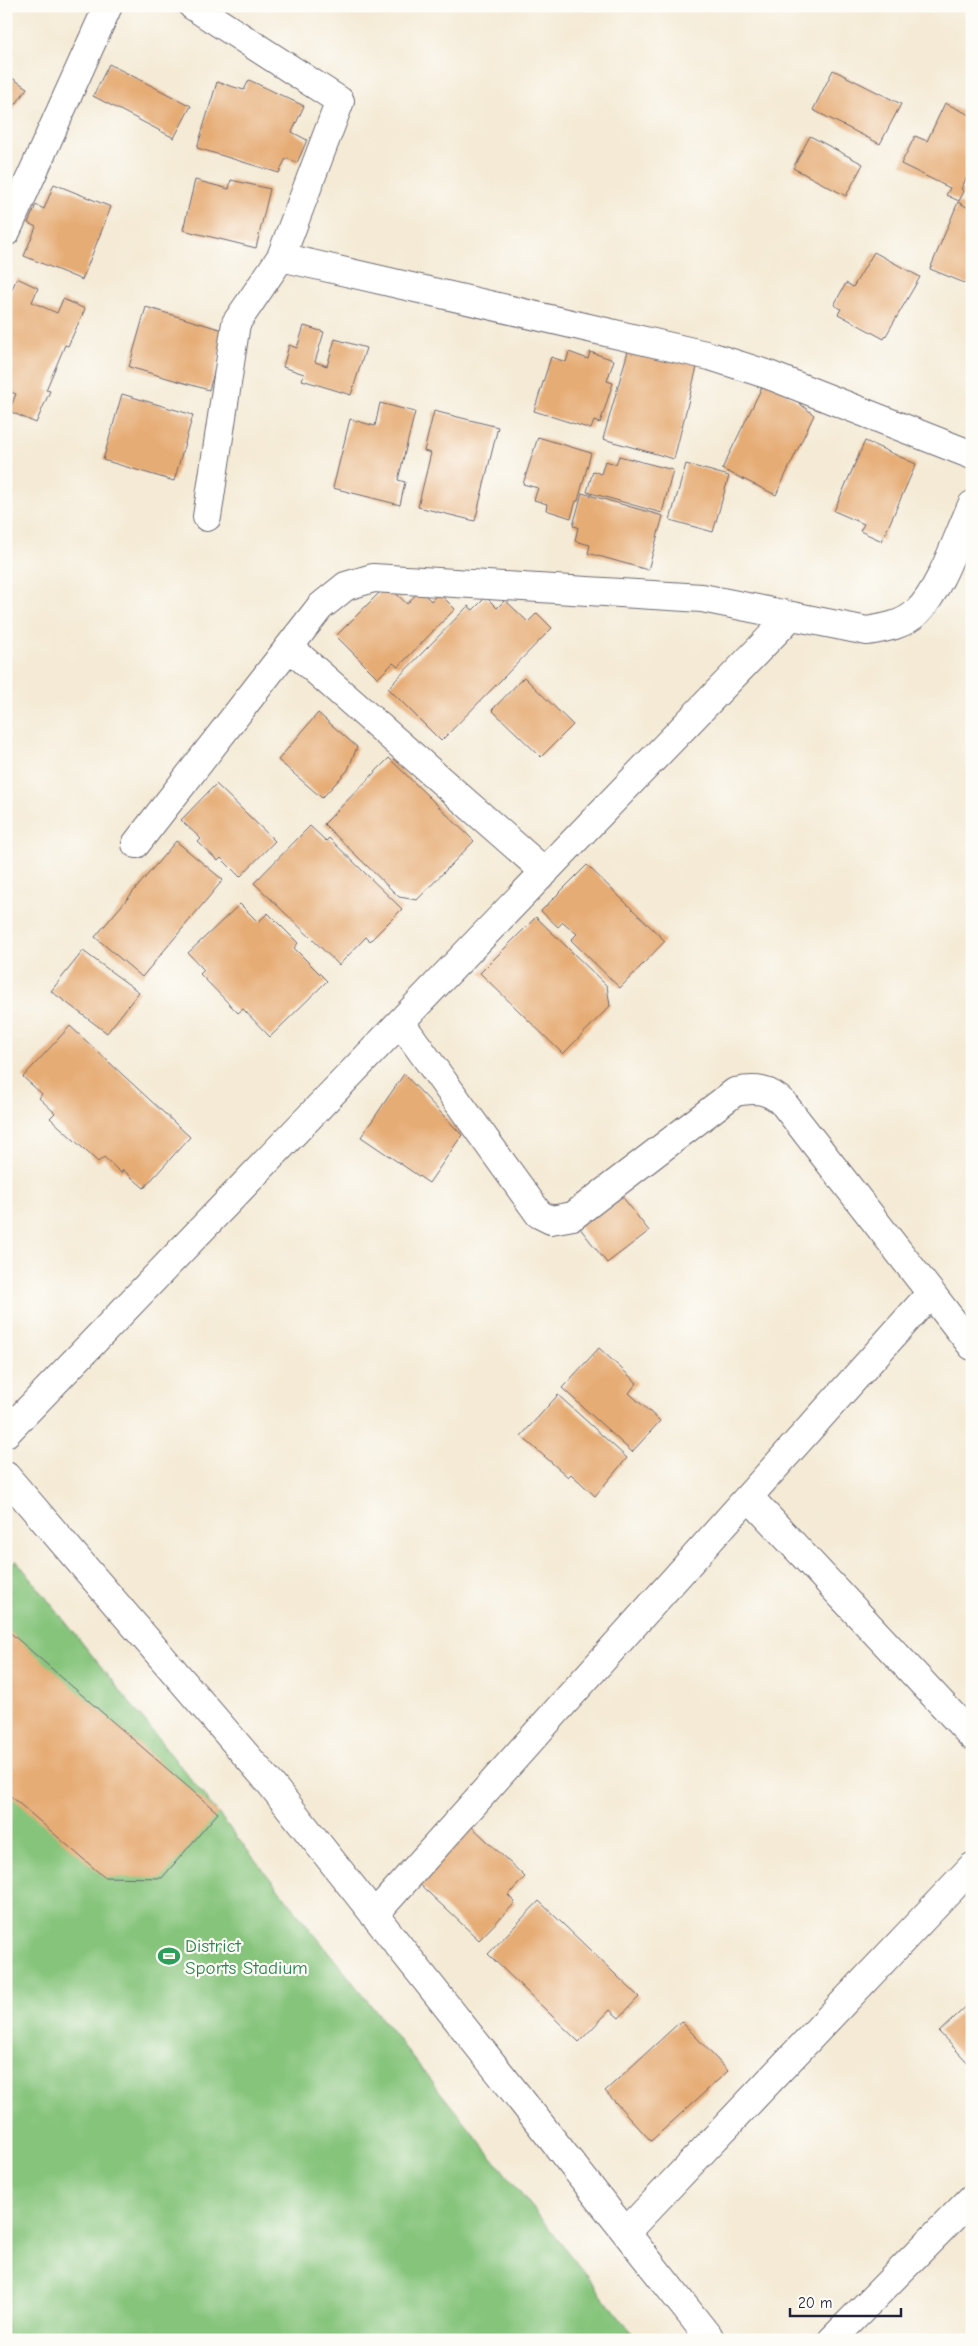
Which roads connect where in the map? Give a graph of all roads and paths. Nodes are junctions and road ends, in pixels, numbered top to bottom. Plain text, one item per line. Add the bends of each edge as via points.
1 (108, 6) edge
2 (193, 6) edge
3 (15, 188) edge
4 (6, 232) edge
5 (281, 257) junction
6 (972, 455) edge
7 (972, 505) edge
8 (207, 517) dead end
9 (791, 616) junction
10 (289, 647) junction
11 (136, 844) dead end
12 (545, 872) junction
13 (401, 1022) junction
14 (931, 1293) junction
15 (972, 1346) edge
16 (6, 1433) edge
17 (6, 1476) edge
18 (749, 1497) junction
19 (972, 1736) edge
20 (972, 1867) edge
21 (374, 1915) junction
22 (972, 2198) edge
23 (626, 2232) junction
24 (711, 2340) edge
25 (832, 2340) edge

1 - 3 street
2 - 5 street via 340,101
3 - 4 street
5 - 6 street via 710,356 769,374
5 - 8 street via 236,322
7 - 9 street via 930,598 916,614 894,626 867,631
9 - 10 street via 702,598 373,578 346,586 320,607
9 - 12 street
10 - 11 street
10 - 12 street
12 - 13 street
13 - 14 street via 539,1214 551,1220 573,1216 735,1092 754,1089 773,1094 784,1104
13 - 16 street
14 - 15 street
14 - 18 street
17 - 21 street via 270,1783
18 - 19 street
18 - 21 street
20 - 23 street
21 - 23 street
22 - 25 street
23 - 24 street

